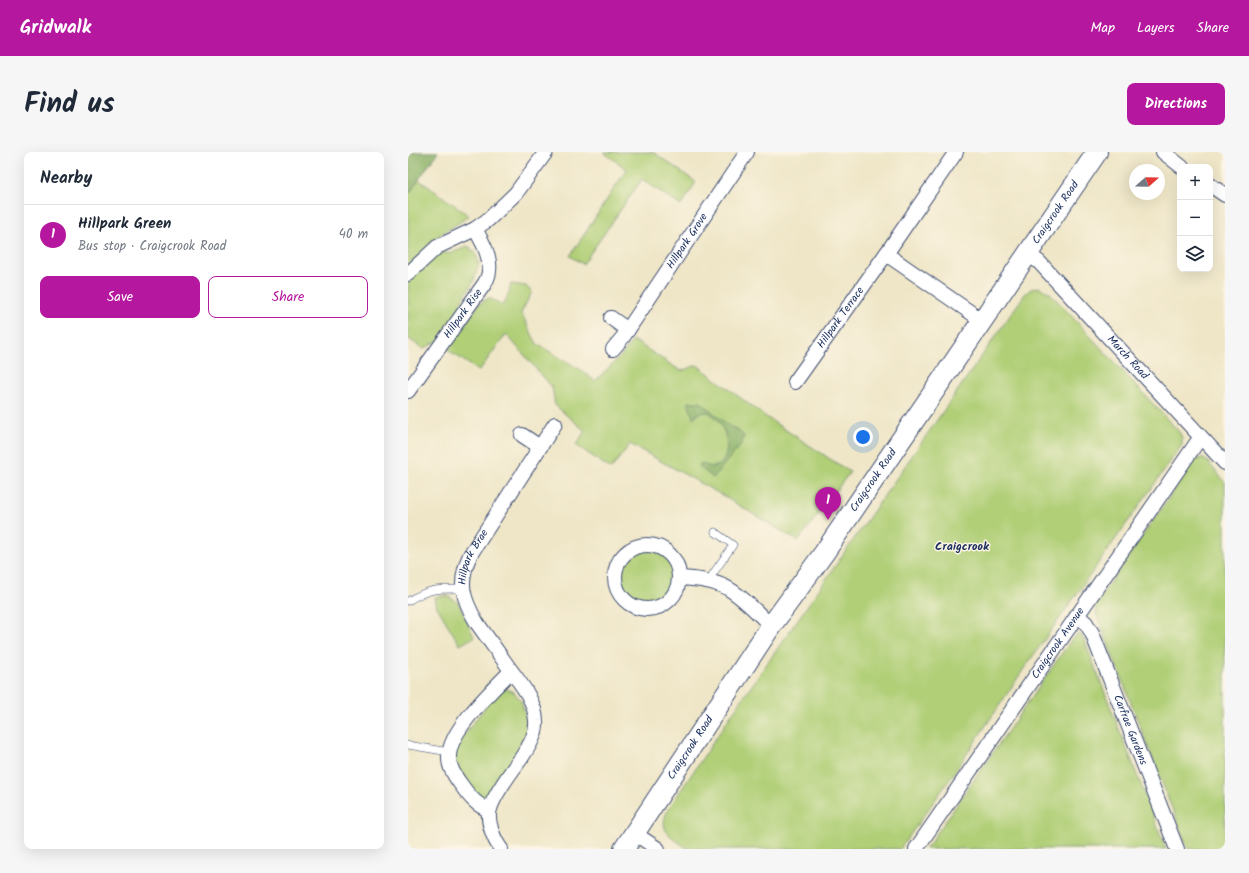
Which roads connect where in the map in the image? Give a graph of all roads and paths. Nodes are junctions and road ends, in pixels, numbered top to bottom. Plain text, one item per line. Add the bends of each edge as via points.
1 (546, 152) edge
2 (746, 152) edge
3 (956, 152) edge
4 (1097, 152) edge
5 (1163, 152) edge
6 (1178, 164) edge
7 (1213, 187) edge
8 (1225, 194) edge
9 (476, 229) junction
10 (886, 254) junction
11 (1028, 254) junction
12 (408, 274) edge
13 (611, 318) dead end
14 (983, 321) junction
15 (628, 330) junction
16 (614, 349) dead end
17 (796, 382) dead end
18 (408, 391) edge
19 (555, 424) dead end
20 (522, 436) dead end
21 (1200, 438) junction
22 (540, 447) junction
23 (1225, 464) edge
24 (715, 532) dead end
25 (680, 578) junction
26 (708, 581) junction
27 (463, 589) junction
28 (408, 601) edge
29 (1077, 616) junction
30 (772, 626) junction
31 (511, 671) junction
32 (408, 745) edge
33 (449, 752) junction
34 (489, 810) junction
35 (629, 841) edge
36 (501, 849) edge
37 (658, 849) edge
38 (916, 849) edge
39 (1177, 849) edge

1 - 9 street via 516,194
2 - 15 street, Hillpark Grove
3 - 10 street, Hillpark Terrace
4 - 11 street, Craigcrook Road
5 - 6 street
7 - 8 street
9 - 12 street via 437,247
9 - 18 street, Hillpark Rise via 488,258 486,283
10 - 14 street
10 - 17 street, Hillpark Terrace
11 - 14 street, Craigcrook Road
11 - 21 street, March Road via 1039,262
13 - 15 street
14 - 30 street, Craigcrook Road
15 - 16 street, Hillpark Grove
19 - 22 street, Hillpark Brae
20 - 22 street
21 - 23 street, March Road
21 - 29 street, Craigcrook Avenue
22 - 27 street, Hillpark Brae via 470,555 463,574
24 - 26 lane via 733,545
25 - 25 street via 671,600 650,609 638,608 627,602 617,588 615,576 624,555 634,548 645,545 657,546 672,556 678,566
25 - 26 street
26 - 30 street via 730,590
27 - 28 lane via 430,590
27 - 31 street, Hillpark Brae via 477,622
29 - 38 street, Craigcrook Avenue
29 - 39 street, Carfrae Gardens via 1086,623 1092,633
30 - 35 street, Craigcrook Road
31 - 33 street via 458,732
31 - 34 street, Hillpark Brae via 530,700 535,714 535,728 529,746
32 - 33 lane
33 - 34 street via 449,762 458,781 472,799
34 - 36 street via 493,833
35 - 37 street

